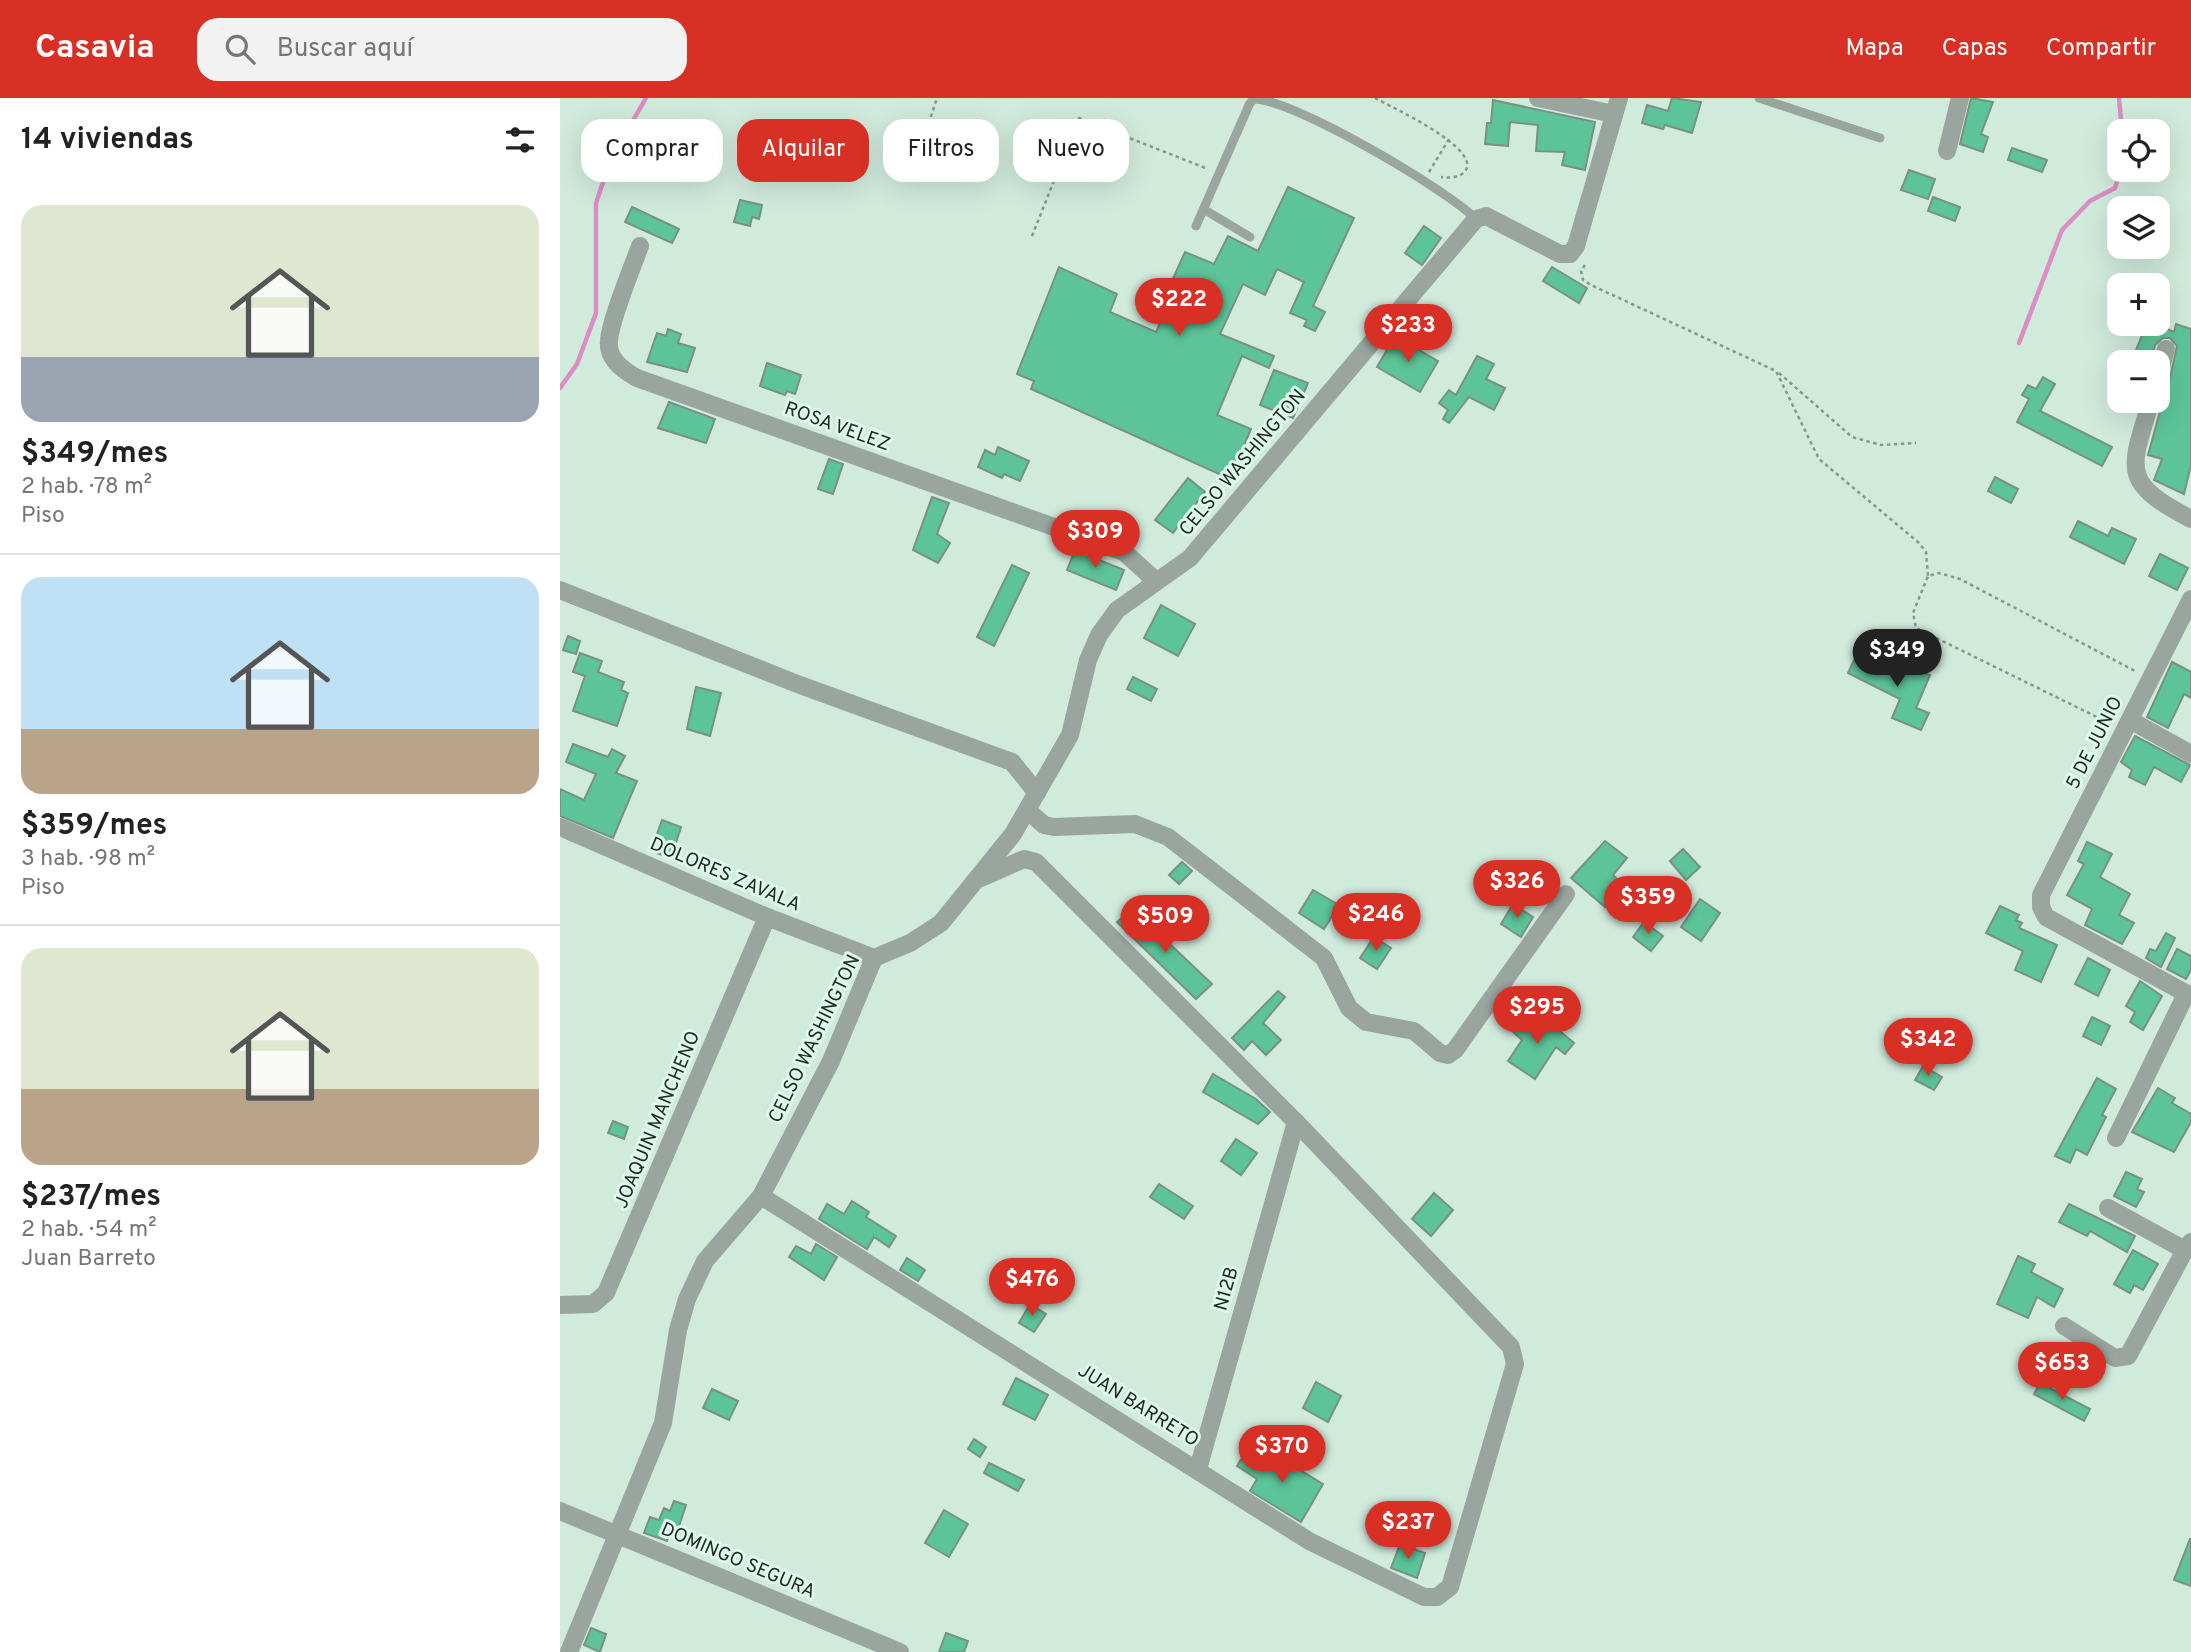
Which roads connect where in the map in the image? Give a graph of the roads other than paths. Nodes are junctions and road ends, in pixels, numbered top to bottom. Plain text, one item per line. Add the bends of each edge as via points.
1 (1538, 98) edge
2 (1759, 98) edge
3 (1960, 98) edge
4 (1616, 106) edge
5 (1880, 138) dead end
6 (1947, 151) dead end
7 (1205, 210) junction
8 (1476, 219) junction
9 (1196, 226) dead end
10 (1250, 237) dead end
11 (639, 246) dead end
12 (2147, 413) edge
13 (2191, 519) edge
14 (1156, 581) junction
15 (560, 590) edge
16 (2191, 599) edge
17 (2127, 725) junction
18 (2191, 754) edge
19 (1037, 793) junction
20 (1027, 810) junction
21 (560, 827) edge
22 (978, 879) junction
23 (1566, 894) dead end
24 (767, 917) junction
25 (874, 958) junction
26 (2189, 995) edge
27 (1296, 1122) junction
28 (2116, 1138) dead end
29 (761, 1196) junction
30 (2108, 1208) dead end
31 (2188, 1246) edge
32 (560, 1305) edge
33 (2064, 1326) dead end
34 (1199, 1469) junction
35 (560, 1511) edge
36 (618, 1534) junction
37 (569, 1652) edge
38 (900, 1652) edge

1 - 4 street
2 - 5 lane
3 - 6 street
4 - 8 street via 1570,254 1560,254 1486,216
7 - 8 lane via 1249,105 1261,98 1289,107 1381,155 1462,205
7 - 9 lane
7 - 10 lane
8 - 14 street, CELSO WASHINGTON via 1190,558
11 - 14 street, ROSA VELEZ via 608,342 622,370 1124,552
12 - 13 street via 2133,460 2136,474 2154,500
14 - 19 street, CELSO WASHINGTON via 1117,610 1099,635 1088,660 1070,735
15 - 19 street via 1012,762
16 - 17 street, 5 DE JUNIO
17 - 18 street
17 - 26 street, 5 DE JUNIO via 2041,895 2041,907 2046,917
19 - 20 street, CELSO WASHINGTON
20 - 22 street, CELSO WASHINGTON
20 - 23 street via 1044,825 1054,827 1135,824 1168,837 1324,958 1349,1008 1366,1022 1414,1031 1440,1054 1455,1050
21 - 24 street, DOLORES ZAVALA
22 - 25 street, CELSO WASHINGTON via 941,923
22 - 27 street via 1024,859 1036,862
24 - 25 street, DOLORES ZAVALA
24 - 32 street, JOAQUIN MANCHENO via 606,1293 593,1304
25 - 29 street, CELSO WASHINGTON via 831,1061
26 - 28 street
27 - 34 street, N12B
27 - 34 street, JUAN BARRETO via 1516,1355 1450,1587 1437,1597 1424,1597 1309,1541
29 - 34 street, JUAN BARRETO
29 - 36 street, CELSO WASHINGTON via 705,1261 687,1299 663,1423
30 - 31 street
31 - 33 street via 2128,1356 2115,1358
35 - 36 street, DOMINGO SEGURA
36 - 37 street, CELSO WASHINGTON
36 - 38 street, DOMINGO SEGURA

